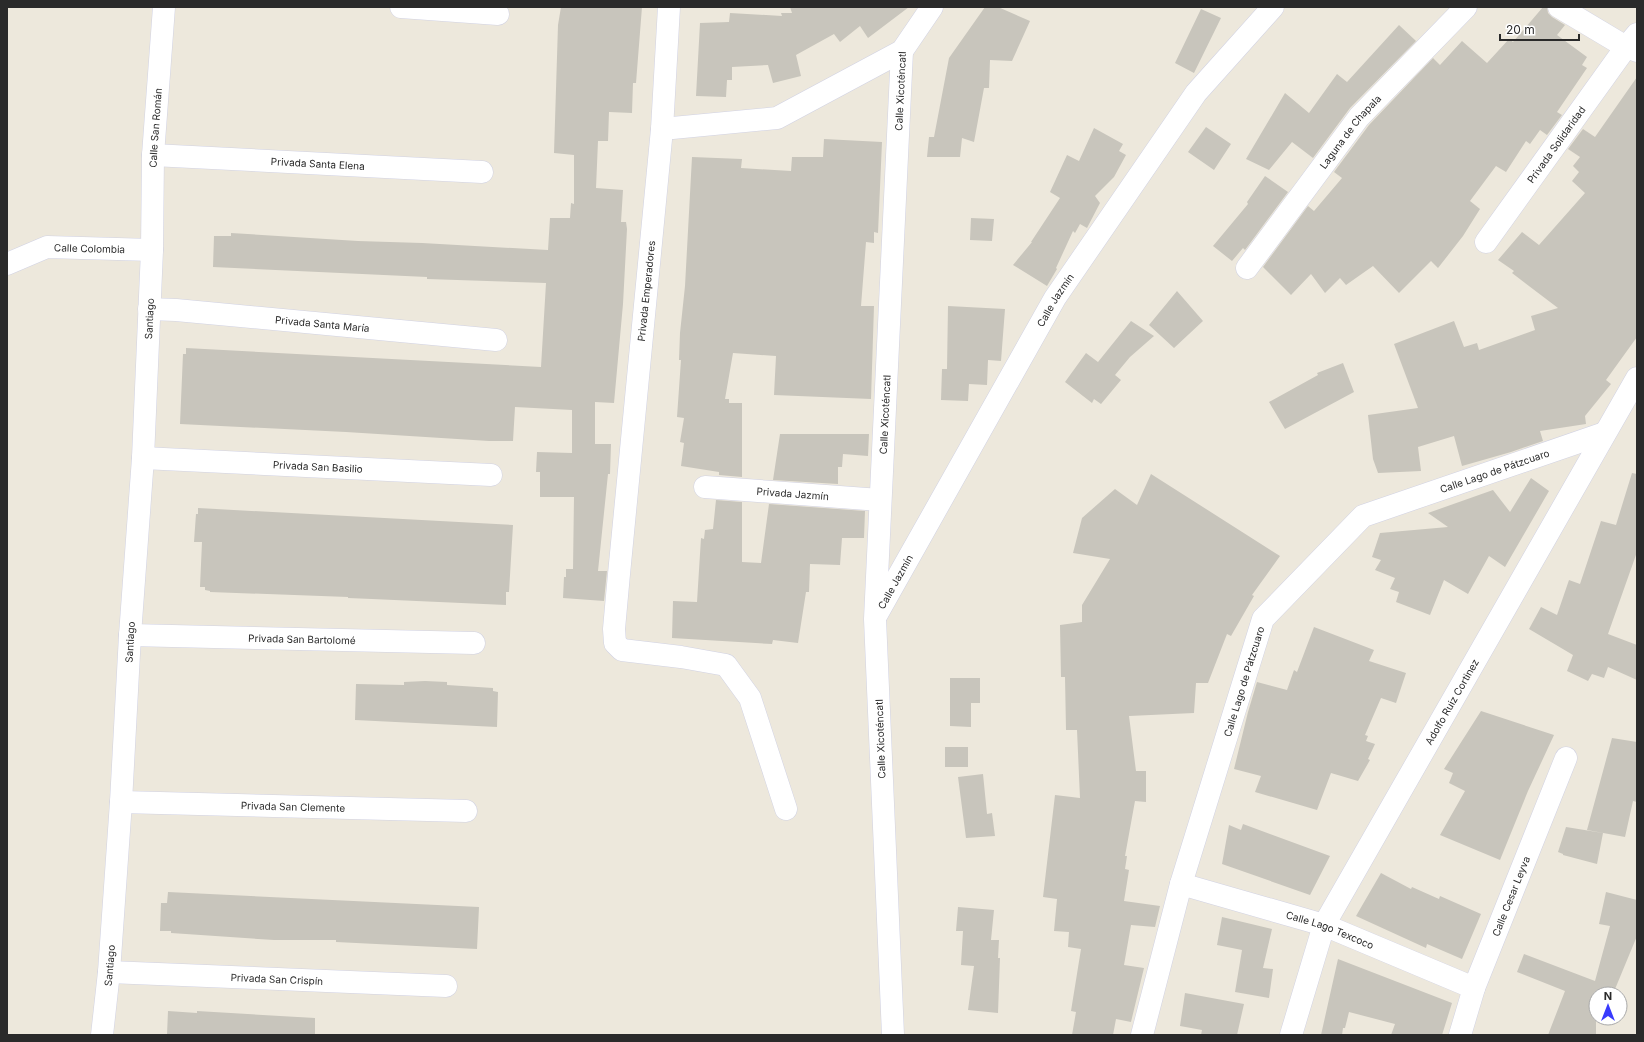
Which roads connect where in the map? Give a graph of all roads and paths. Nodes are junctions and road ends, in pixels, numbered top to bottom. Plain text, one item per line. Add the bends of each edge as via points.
1 (164, 7) edge
2 (401, 7) edge
3 (669, 7) edge
4 (932, 7) edge
5 (1273, 7) edge
6 (1466, 7) edge
7 (1559, 7) edge
8 (498, 14) dead end
9 (1633, 44) edge
10 (902, 52) junction
11 (662, 128) junction
12 (154, 154) junction
13 (482, 172) dead end
14 (1486, 242) dead end
15 (152, 250) junction
16 (7, 264) edge
17 (1247, 268) dead end
18 (149, 309) junction
19 (496, 340) dead end
20 (1637, 378) edge
21 (1605, 433) junction
22 (143, 458) junction
23 (492, 475) dead end
24 (705, 487) dead end
25 (880, 500) junction
26 (875, 619) junction
27 (130, 635) junction
28 (474, 643) dead end
29 (1566, 758) dead end
30 (121, 802) junction
31 (786, 809) dead end
32 (466, 811) dead end
33 (1181, 884) junction
34 (1324, 925) junction
35 (109, 972) junction
36 (446, 986) dead end
37 (1474, 988) junction
38 (102, 1035) edge
39 (892, 1035) edge
40 (1142, 1035) edge
41 (1291, 1035) edge
42 (1460, 1035) edge

1 - 12 street, Calle San Román
2 - 8 street
3 - 11 street, Privada Emperadores
4 - 10 street
5 - 26 street, Calle Jazmín via 1196,93 1055,298
6 - 17 street, Laguna de Chapala via 1359,117
7 - 9 street
9 - 14 street, Privada Solidaridad
10 - 11 street, Calle Xicoténcatl via 777,118
10 - 25 street, Calle Xicoténcatl
11 - 31 street, Privada Emperadores via 614,628 615,643 622,650 726,665 750,698
12 - 13 street, Privada Santa Elena
12 - 15 street, Calle San Román
15 - 16 street, Calle Colombia via 47,247
15 - 18 street, Santiago
18 - 19 street, Privada Santa María
18 - 22 street, Santiago
20 - 21 street, Adolfo Ruiz Cortinez
21 - 33 street, Calle Lago de Pátzcuaro via 1363,516 1263,619
21 - 34 street, Adolfo Ruiz Cortinez
22 - 23 street, Privada San Basilio
22 - 27 street, Santiago
24 - 25 street, Privada Jazmín
25 - 26 street, Calle Xicoténcatl
26 - 39 street, Calle Xicoténcatl
27 - 28 street, Privada San Bartolomé
27 - 30 street, Santiago
29 - 37 street, Calle Cesar Leyva
30 - 32 street, Privada San Clemente
30 - 35 street, Santiago
33 - 34 street, Calle Lago Texcoco
33 - 40 street, Calle Lago de Pátzcuaro
34 - 37 street, Calle Lago Texcoco
34 - 41 street, Adolfo Ruiz Cortinez
35 - 36 street, Privada San Crispín
35 - 38 street, Santiago
37 - 42 street, Calle Cesar Leyva

